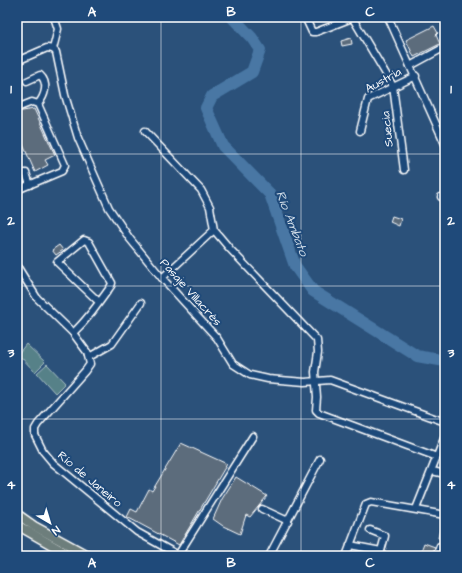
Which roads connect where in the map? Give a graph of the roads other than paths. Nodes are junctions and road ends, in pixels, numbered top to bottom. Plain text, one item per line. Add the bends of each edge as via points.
1 (54, 17) edge
2 (305, 17) edge
3 (388, 17) edge
4 (352, 18) edge
5 (445, 47) edge
6 (53, 48) junction
7 (17, 61) edge
8 (410, 66) junction
9 (416, 76) junction
10 (27, 81) dead end
11 (393, 86) junction
12 (38, 104) junction
13 (17, 108) edge
14 (145, 131) dead end
15 (360, 131) dead end
16 (445, 144) edge
17 (404, 170) dead end
18 (17, 174) edge
19 (30, 185) junction
20 (17, 190) edge
21 (214, 230) junction
22 (17, 266) edge
23 (162, 278) junction
24 (99, 302) junction
25 (141, 303) dead end
26 (73, 333) junction
27 (89, 357) junction
28 (315, 381) junction
29 (445, 422) edge
30 (253, 436) dead end
31 (445, 436) edge
32 (437, 457) junction
33 (320, 459) dead end
34 (432, 471) junction
35 (445, 474) edge
36 (262, 509) dead end
37 (416, 509) junction
38 (17, 514) edge
39 (445, 516) edge
40 (288, 521) junction
41 (17, 525) edge
42 (370, 530) dead end
43 (350, 545) junction
44 (445, 546) edge
45 (380, 553) edge
46 (71, 556) edge
47 (89, 556) edge
48 (179, 556) edge
49 (268, 556) edge
50 (346, 556) edge
51 (436, 556) edge

1 - 6 street via 58,29
2 - 4 street via 312,32
3 - 8 street
4 - 11 street
5 - 8 street
6 - 7 street via 46,48
6 - 23 street, Pasaje Villacrés via 78,138 92,173 109,208
8 - 9 street
9 - 11 street, Austria
9 - 16 street
10 - 12 street via 40,75 45,81 44,96
11 - 15 street, Austria via 368,99
11 - 17 street, Suecia
12 - 13 street via 32,102
12 - 19 street via 66,165 62,171
14 - 21 street via 201,190 210,207
18 - 19 street via 26,173
19 - 20 street
21 - 23 street
21 - 28 street via 264,286 314,336 319,347
22 - 26 street via 37,298
23 - 28 street, Pasaje Villacrés via 217,338 233,364 250,375 268,379
24 - 24 street via 57,262 84,240 89,242 111,280 111,286
24 - 26 street via 84,323
25 - 27 street via 112,344
26 - 27 street
27 - 48 street, Río de Janeiro via 90,364 85,371 35,429 43,451 53,463 137,532
28 - 29 street, Pasaje Villacrés via 330,380
28 - 32 street via 316,406 319,413
30 - 48 street
31 - 32 street
32 - 34 street
33 - 40 street
34 - 35 street
34 - 37 street
36 - 40 street
37 - 39 street
37 - 43 street via 371,502 366,504
38 - 47 main road
40 - 49 street
41 - 46 main road
42 - 45 street via 385,536
43 - 45 street
43 - 50 street
44 - 51 street via 440,546

